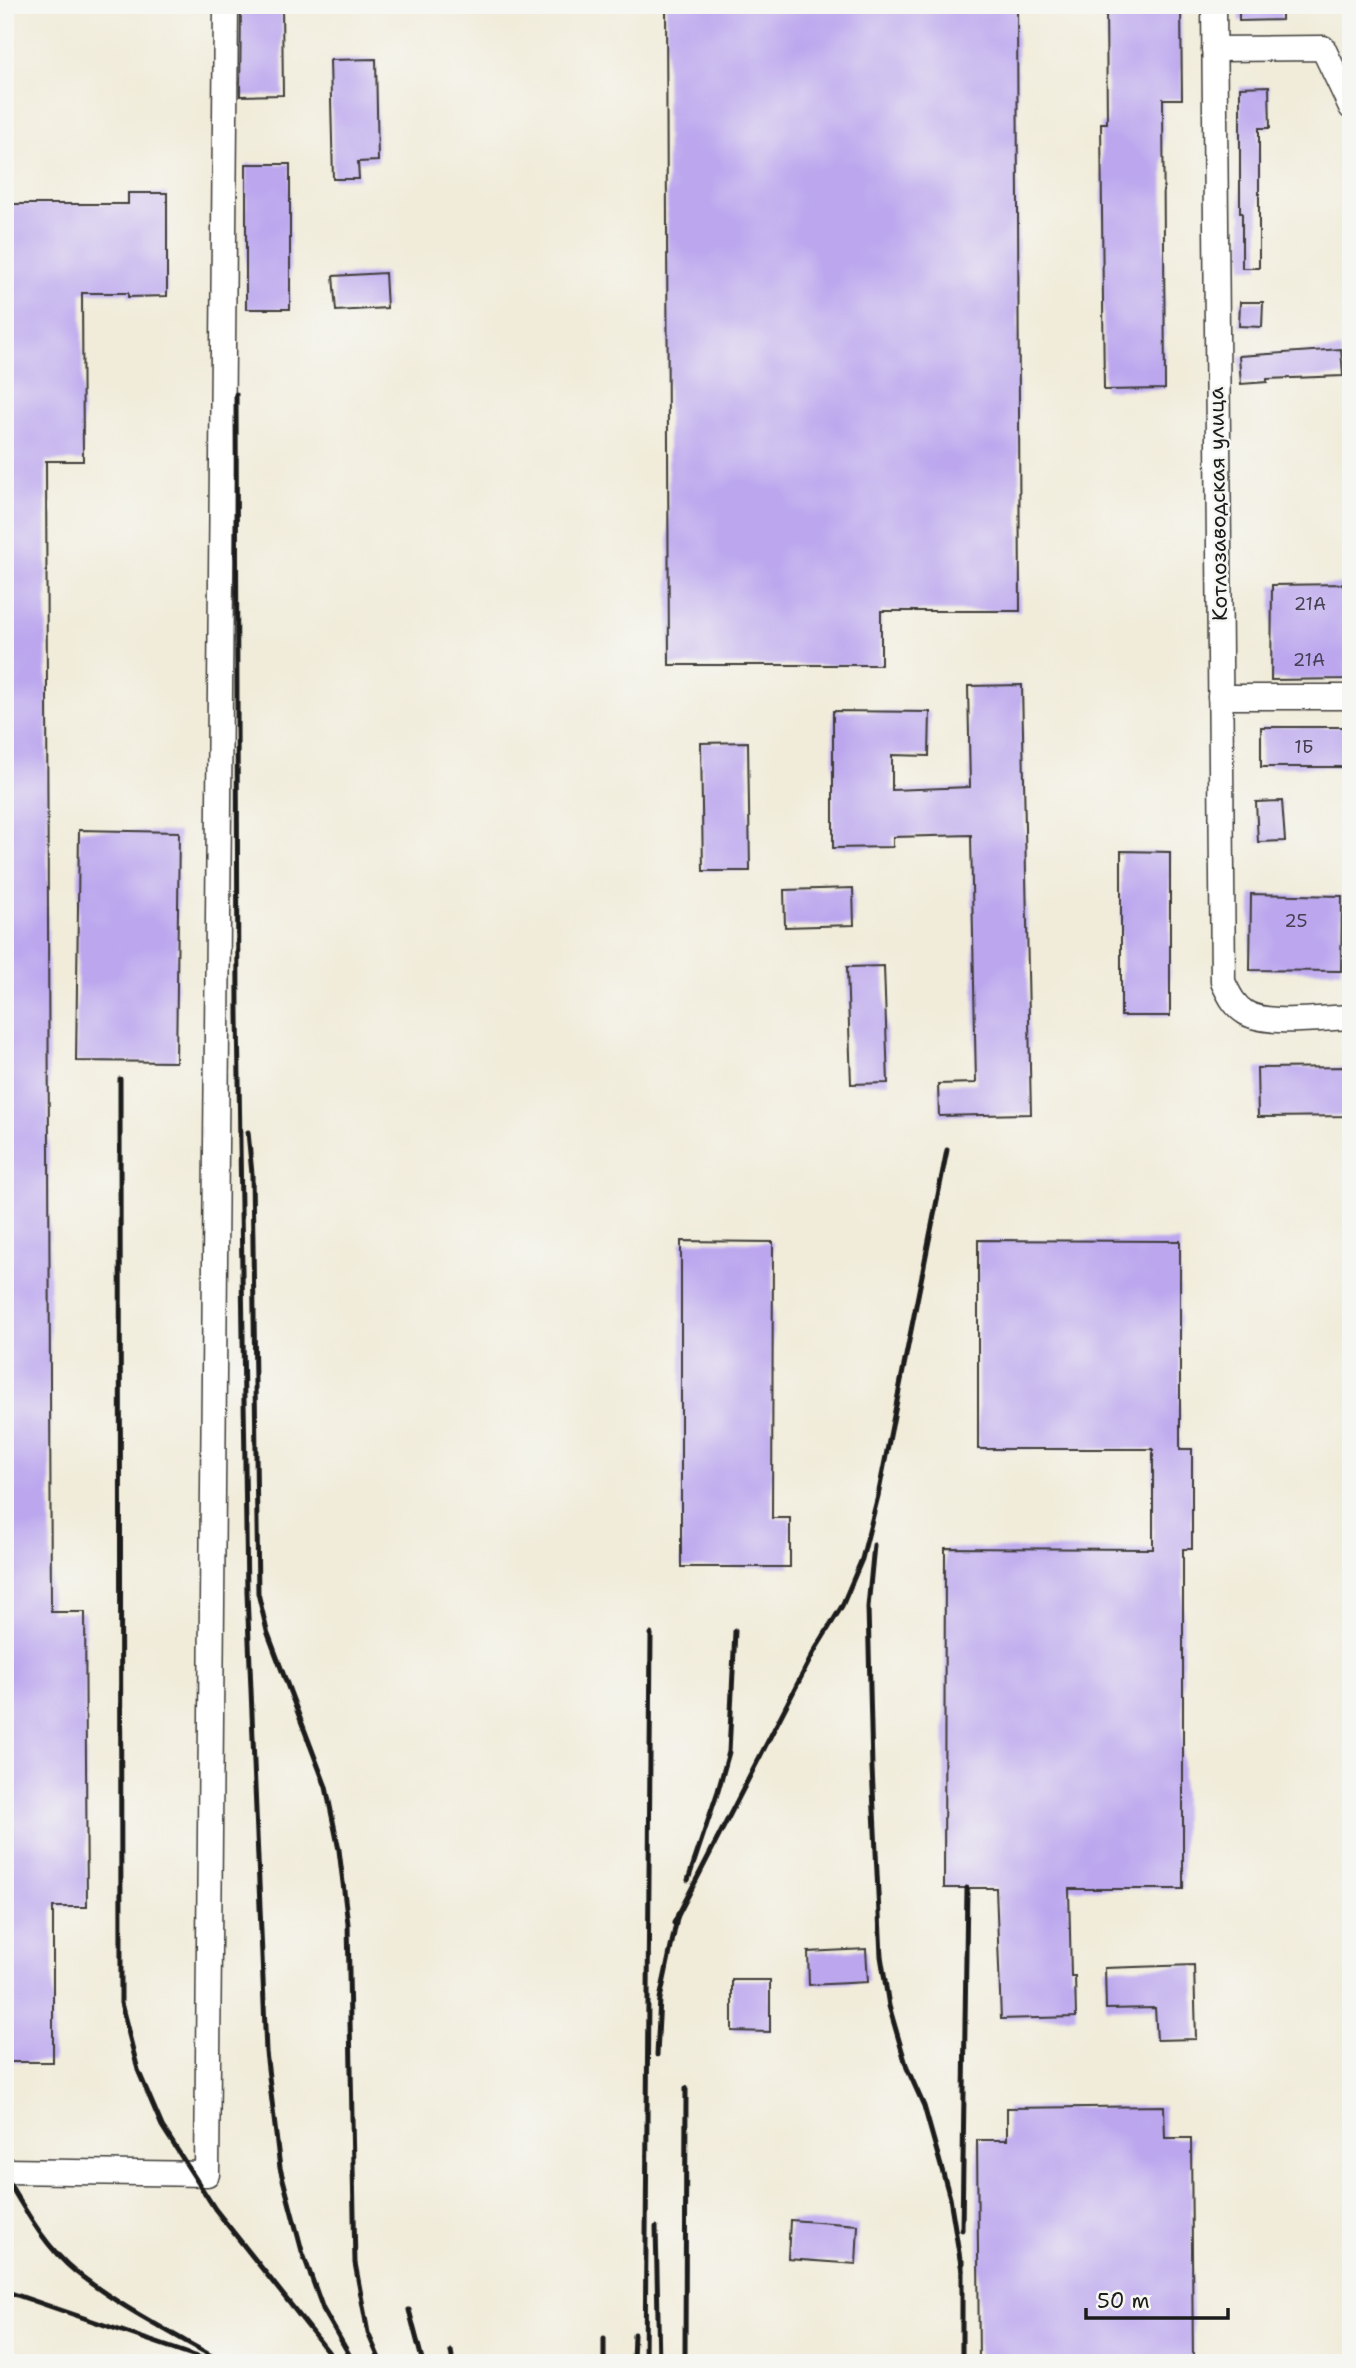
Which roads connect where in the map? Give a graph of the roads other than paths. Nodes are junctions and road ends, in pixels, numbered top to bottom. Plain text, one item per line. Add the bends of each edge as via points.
1 (226, 5) edge
2 (1214, 5) edge
3 (1214, 49) junction
4 (1351, 107) edge
5 (1220, 697) junction
6 (1351, 697) edge
7 (1351, 1017) edge
8 (5, 2171) edge

1 - 8 street via 207,2174
2 - 3 street, Котлозаводская улица
3 - 4 street via 1323,48
3 - 5 street, Котлозаводская улица
5 - 6 street
5 - 7 street, Котлозаводская улица via 1223,982 1244,1012 1263,1020

